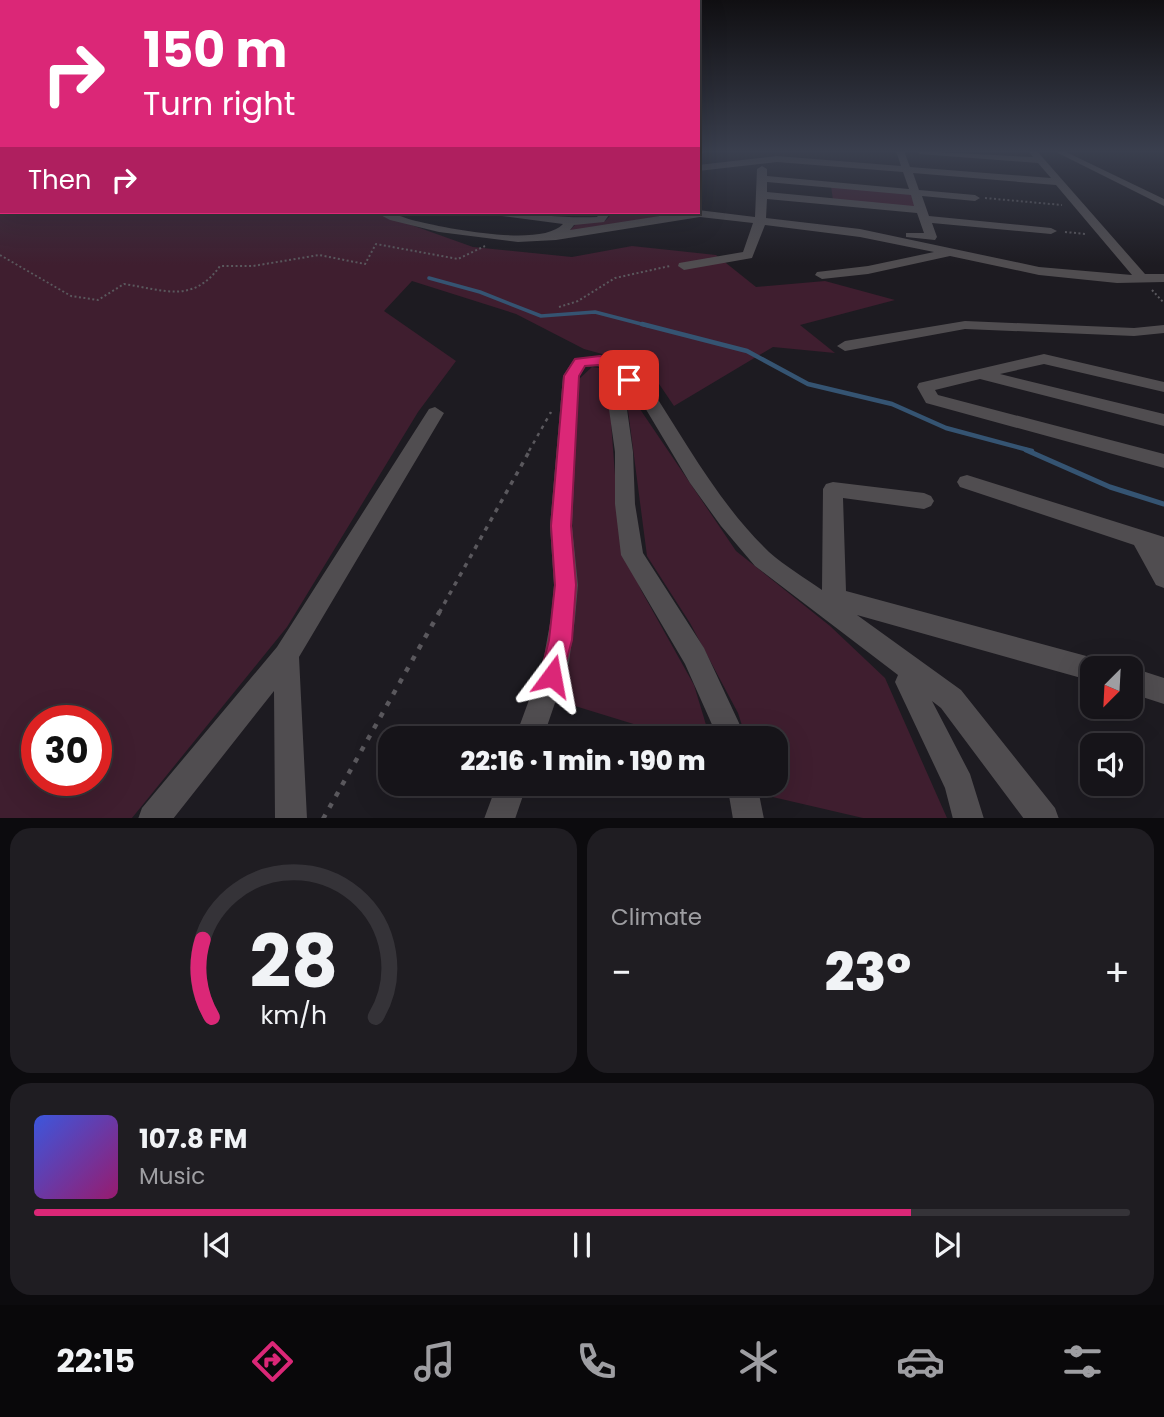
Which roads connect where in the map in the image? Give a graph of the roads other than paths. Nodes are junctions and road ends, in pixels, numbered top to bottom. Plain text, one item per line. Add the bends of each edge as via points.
1 (761, 189) edge
2 (829, 189) edge
3 (884, 189) edge
4 (914, 189) edge
5 (1066, 189) edge
6 (1136, 189) edge
7 (915, 192) junction
8 (761, 195) junction
9 (975, 198) road end
10 (830, 201) junction
11 (1164, 203) edge
12 (388, 214) edge
13 (509, 214) edge
14 (604, 214) edge
15 (687, 214) edge
16 (700, 214) edge
17 (923, 215) junction
18 (760, 221) junction
19 (571, 222) junction
20 (825, 227) junction
21 (1051, 231) road end
22 (556, 236) junction
23 (952, 253) junction
24 (684, 265) road end
25 (822, 275) dead end
26 (1164, 278) edge
27 (1143, 280) junction
28 (1164, 329) edge
29 (845, 346) dead end
30 (975, 373) junction
31 (629, 380) junction
32 (1164, 387) edge
33 (435, 413) dead end
34 (1164, 420) edge
35 (1164, 461) edge
36 (967, 482) dead end
37 (924, 501) dead end
38 (1142, 539) junction
39 (1164, 545) edge
40 (1164, 578) edge
41 (878, 611) junction
42 (876, 643) junction
43 (286, 655) junction
44 (1080, 666) edge
45 (915, 670) junction
46 (1143, 684) edge
47 (1164, 691) edge
48 (533, 726) edge
49 (727, 726) edge
50 (507, 796) edge
51 (744, 796) edge
52 (153, 818) edge
53 (291, 818) edge
54 (499, 818) edge
55 (749, 818) edge
56 (969, 818) edge
57 (1044, 818) edge

1 - 8 street
2 - 10 street
3 - 7 street
4 - 7 street
5 - 27 street
6 - 11 street
7 - 9 street
7 - 17 street
8 - 10 street
8 - 18 street
10 - 17 street
12 - 22 street via 455,232
13 - 19 street
14 - 19 street via 600,220
15 - 22 street
16 - 18 street
17 - 20 street via 930,237
17 - 21 street
18 - 20 street
18 - 24 street via 748,255
19 - 22 street
20 - 23 street
23 - 25 street
23 - 27 street via 1039,271
26 - 27 street
28 - 29 street via 1134,332 965,325
30 - 32 street via 1044,359
30 - 34 street
30 - 35 street via 925,387 932,399
31 - 42 street via 642,388 709,500 736,532 763,560
31 - 48 street via 629,373 600,361 580,362 571,376 561,526 566,585 563,618 556,662
31 - 49 street via 618,383 616,395 632,555 695,656
33 - 43 street
36 - 38 street
37 - 41 street via 833,488 834,598
38 - 39 street
38 - 40 street
41 - 42 street
41 - 44 street
42 - 45 street
43 - 52 street
43 - 53 street
45 - 56 street via 908,682
45 - 57 street via 951,699
46 - 47 street
50 - 54 street
51 - 55 street

